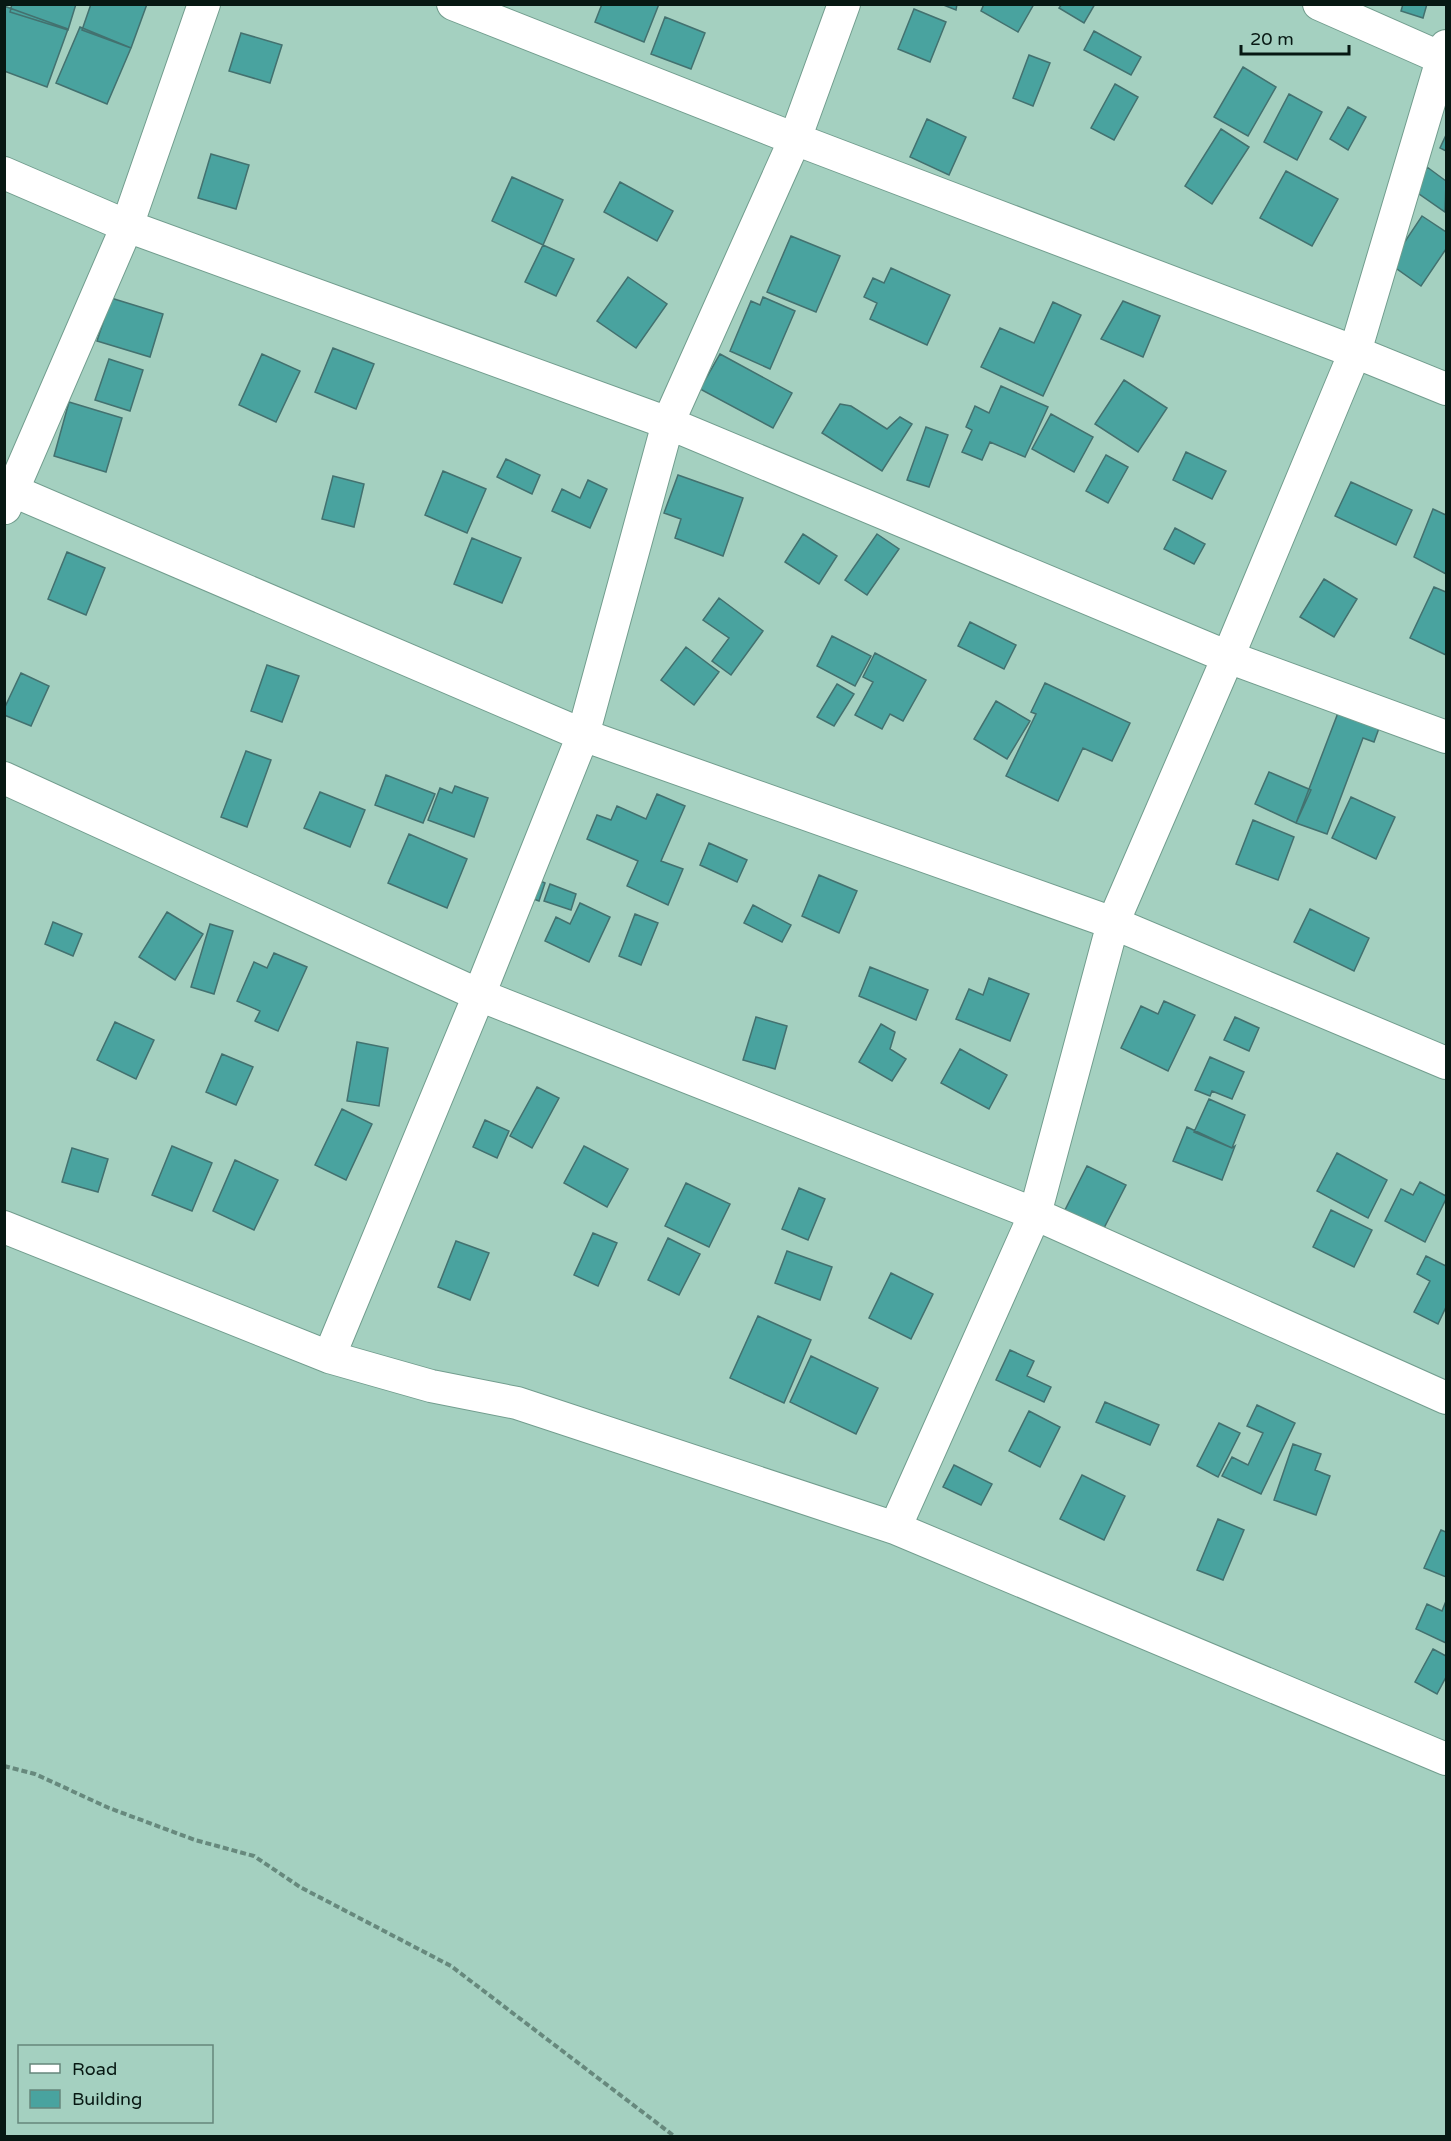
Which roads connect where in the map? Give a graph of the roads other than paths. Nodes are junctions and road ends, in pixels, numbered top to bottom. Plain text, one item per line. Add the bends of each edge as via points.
1 (204, 4) edge
2 (453, 4) edge
3 (844, 4) edge
4 (1319, 4) edge
5 (1445, 55) edge
6 (795, 139) junction
7 (4, 173) edge
8 (127, 226) junction
9 (1355, 352) junction
10 (1446, 389) edge
11 (668, 423) junction
12 (7, 496) edge
13 (1228, 657) junction
14 (584, 735) junction
15 (1446, 737) edge
16 (4, 778) edge
17 (1113, 923) junction
18 (479, 995) junction
19 (1446, 1063) edge
20 (1035, 1214) junction
21 (4, 1227) edge
22 (329, 1357) junction
23 (1446, 1398) edge
24 (894, 1528) junction
25 (1446, 1759) edge

1 - 8 street
2 - 6 street
3 - 6 street
4 - 5 street
5 - 9 street
6 - 9 street
6 - 11 street
7 - 8 street
8 - 11 street
8 - 12 street
9 - 10 street
9 - 13 street
11 - 13 street
11 - 14 street
12 - 14 street
13 - 15 street
13 - 17 street
14 - 17 street
14 - 18 street
16 - 18 street
17 - 19 street
17 - 20 street
18 - 20 street
18 - 22 street
20 - 23 street
20 - 24 street
21 - 22 street
22 - 24 street via 431,1386 517,1403
24 - 25 street

